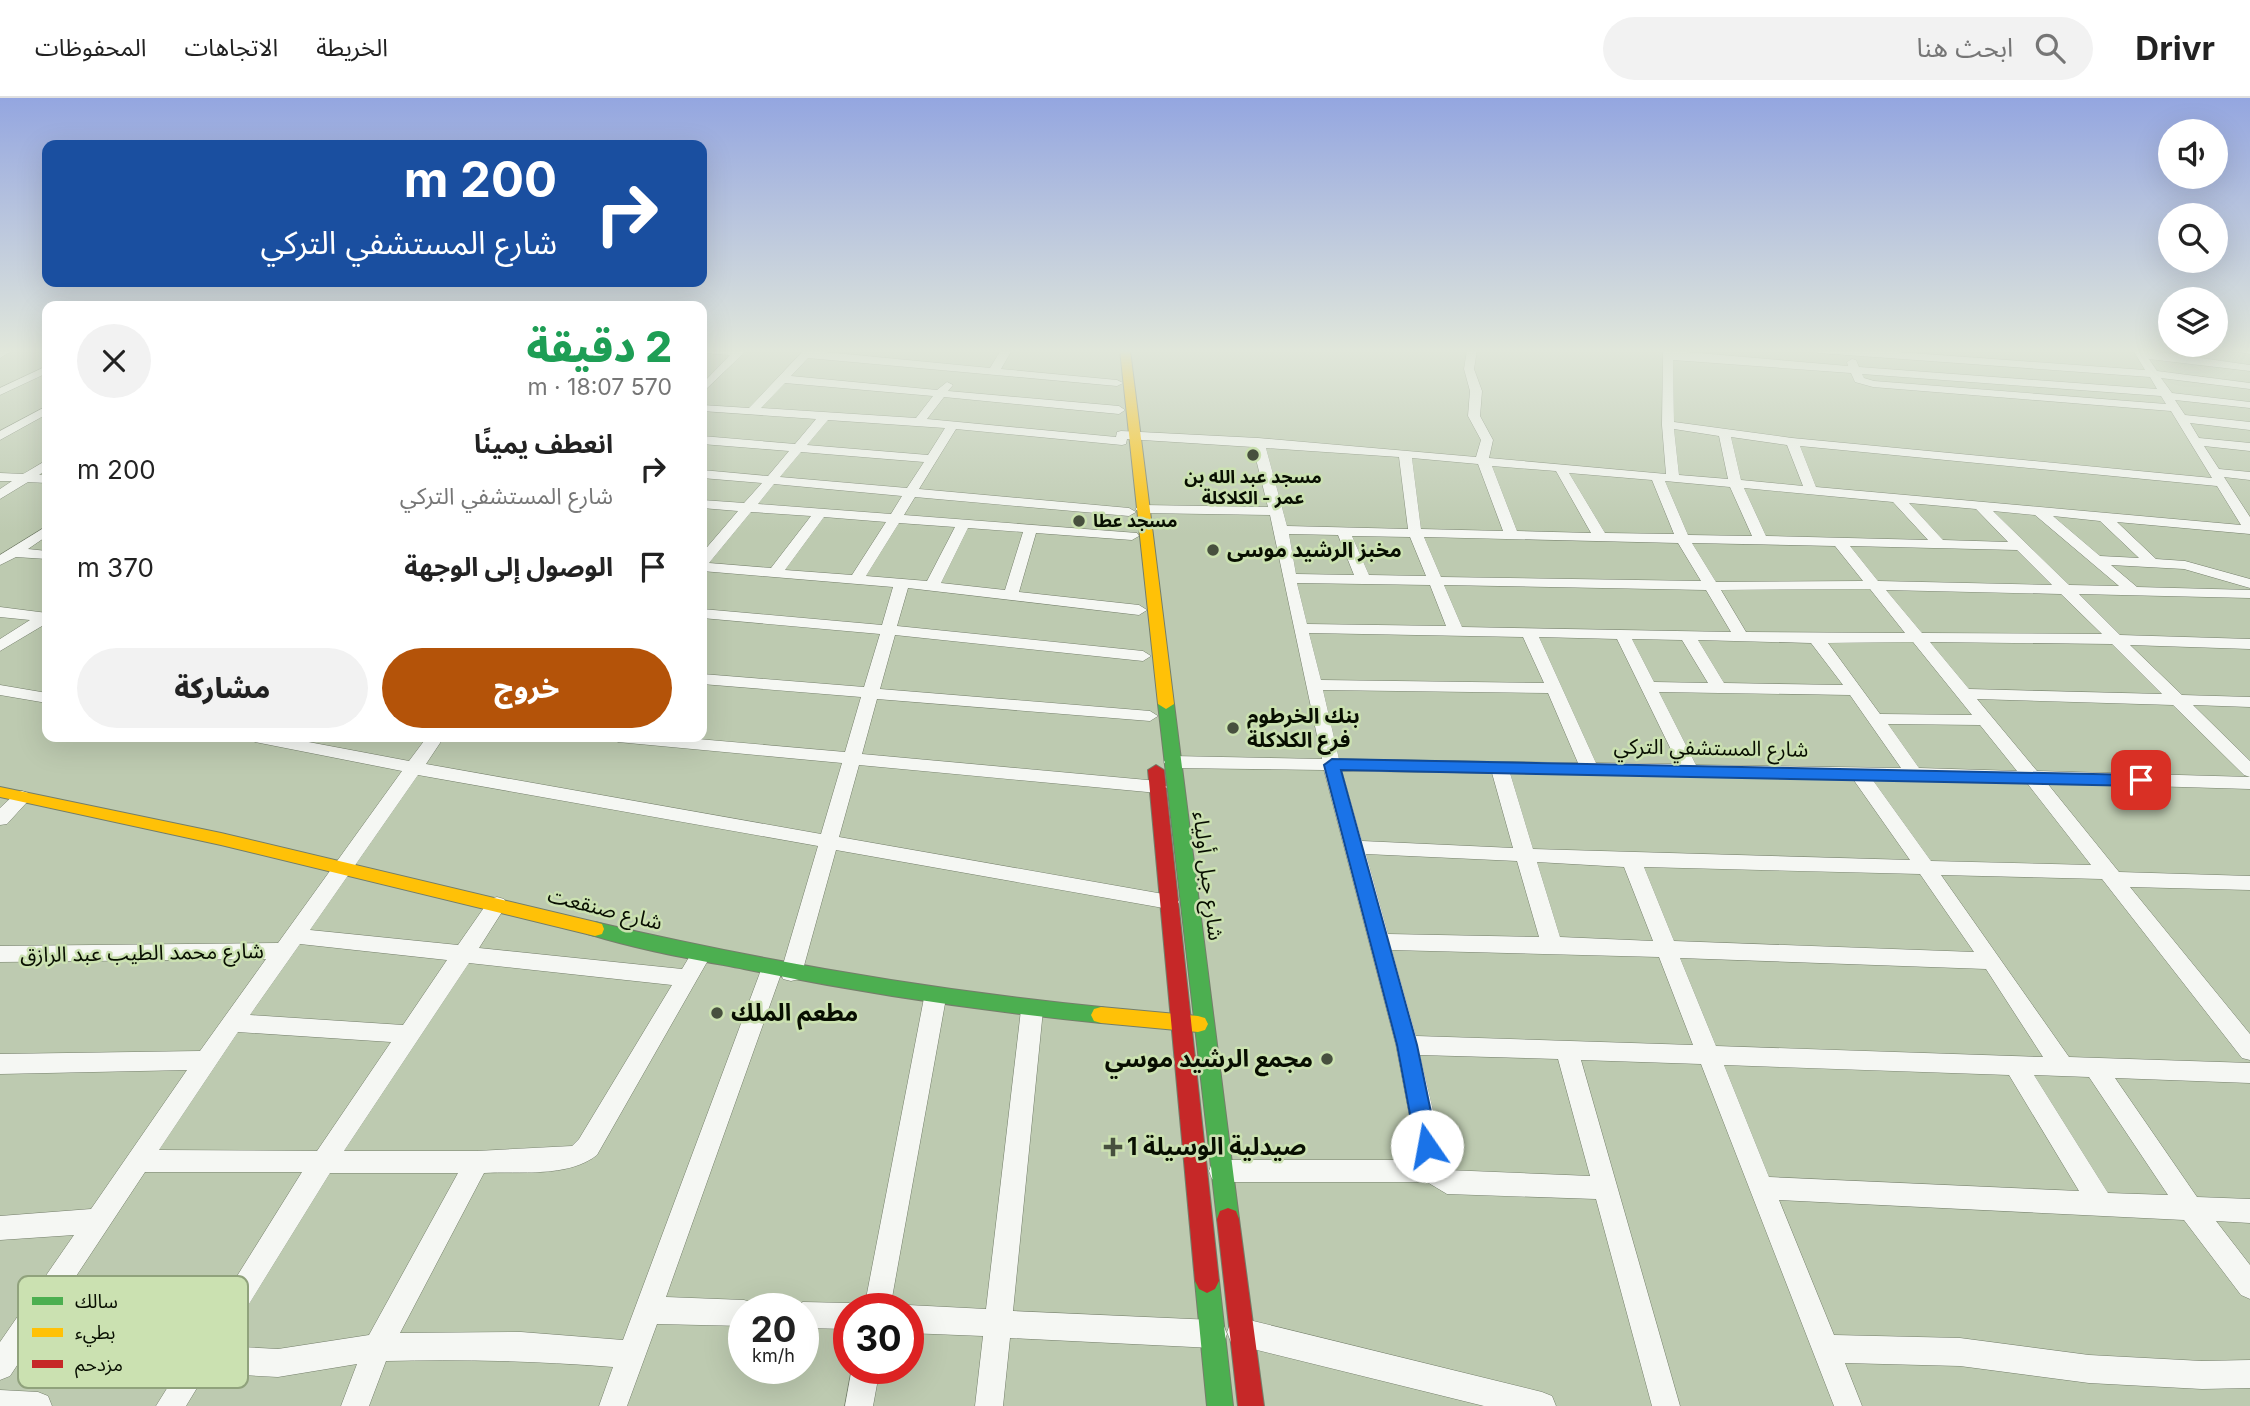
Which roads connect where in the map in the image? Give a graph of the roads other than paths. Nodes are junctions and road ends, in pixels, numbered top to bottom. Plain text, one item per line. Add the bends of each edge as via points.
1 (752, 411) edge
2 (927, 411) edge
3 (1119, 411) edge
4 (1126, 411) edge
5 (1474, 411) edge
6 (1668, 411) edge
7 (2176, 411) edge
8 (2196, 411) edge
9 (42, 412) edge
10 (825, 416) junction
11 (919, 422) junction
12 (953, 425) junction
13 (1668, 425) junction
14 (2250, 426) edge
15 (1724, 433) junction
16 (0, 436) edge
17 (1126, 436) junction
18 (707, 440) edge
19 (2196, 441) junction
20 (1258, 442) junction
21 (1792, 442) junction
22 (2250, 447) edge
23 (799, 448) junction
24 (1405, 455) junction
25 (931, 459) junction
26 (1483, 462) junction
27 (42, 467) edge
28 (1561, 469) junction
29 (707, 474) edge
30 (2250, 476) edge
31 (0, 477) edge
32 (1657, 477) junction
33 (2220, 477) junction
34 (26, 478) junction
35 (1673, 478) junction
36 (42, 479) edge
37 (772, 481) junction
38 (1736, 485) junction
39 (910, 491) junction
40 (1811, 491) junction
41 (0, 495) edge
42 (1898, 499) junction
43 (707, 504) edge
44 (1981, 507) junction
45 (750, 508) junction
46 (1135, 510) junction
47 (1276, 511) junction
48 (2039, 511) junction
49 (820, 513) junction
50 (893, 517) junction
51 (2104, 517) junction
52 (964, 523) junction
53 (1031, 528) junction
54 (2250, 529) edge
55 (1281, 530) junction
56 (1343, 531) junction
57 (42, 533) edge
58 (1415, 533) junction
59 (1511, 534) junction
60 (1132, 536) junction
61 (1600, 536) junction
62 (1682, 538) junction
63 (1760, 539) junction
64 (1838, 541) junction
65 (1938, 544) junction
66 (2021, 546) junction
67 (7, 552) edge
68 (42, 555) edge
69 (707, 558) edge
70 (2096, 560) junction
71 (0, 561) edge
72 (2152, 563) junction
73 (707, 565) edge
74 (775, 573) junction
75 (1289, 578) junction
76 (857, 579) junction
77 (1363, 579) junction
78 (1435, 580) junction
79 (902, 583) junction
80 (1873, 584) junction
81 (2250, 584) edge
82 (932, 586) junction
83 (1710, 586) junction
84 (2065, 590) junction
85 (2133, 591) junction
86 (1011, 593) junction
87 (2250, 594) edge
88 (1139, 610) junction
89 (0, 612) edge
90 (707, 614) edge
91 (42, 617) edge
92 (42, 620) edge
93 (1300, 628) junction
94 (890, 630) junction
95 (1456, 631) junction
96 (1529, 632) junction
97 (1622, 634) junction
98 (1688, 635) junction
99 (1741, 636) junction
100 (1816, 638) junction
101 (1917, 638) junction
102 (2118, 641) junction
103 (2250, 644) edge
104 (0, 646) edge
105 (1143, 651) joint
106 (707, 680) edge
107 (1313, 685) junction
108 (1649, 687) junction
109 (1554, 688) junction
110 (1719, 688) junction
111 (0, 690) edge
112 (1855, 690) junction
113 (872, 693) junction
114 (1964, 694) junction
115 (42, 697) edge
116 (2176, 699) junction
117 (2250, 702) edge
118 (1150, 716) dead end
119 (1875, 719) junction
120 (1985, 720) junction
121 (281, 742) edge
122 (432, 742) edge
123 (674, 742) edge
124 (1154, 752) dead end
125 (854, 758) junction
126 (1172, 762) junction
127 (1332, 765) junction
128 (1499, 767) junction
129 (414, 768) junction
130 (1590, 769) junction
131 (1690, 770) junction
132 (2250, 771) edge
133 (1859, 774) junction
134 (1914, 774) junction
135 (2032, 777) junction
136 (2250, 783) edge
137 (1158, 787) junction
138 (0, 792) edge
139 (22, 797) junction
140 (0, 819) edge
141 (827, 842) junction
142 (1354, 847) junction
143 (1526, 855) junction
144 (1631, 860) junction
145 (1926, 867) junction
146 (341, 868) junction
147 (2111, 875) junction
148 (2250, 883) edge
149 (1169, 902) junction
150 (497, 904) junction
151 (1381, 942) junction
152 (289, 943) junction
153 (1552, 945) junction
154 (1667, 950) junction
155 (464, 952) junction
156 (0, 954) edge
157 (701, 955) junction
158 (1992, 961) junction
159 (781, 971) junction
160 (689, 978) junction
161 (935, 998) junction
162 (1032, 1010) junction
163 (232, 1023) junction
164 (1180, 1024) junction
165 (1206, 1024) junction
166 (408, 1034) junction
167 (1407, 1045) junction
168 (1567, 1050) junction
169 (2250, 1051) edge
170 (1710, 1056) junction
171 (206, 1060) junction
172 (0, 1064) edge
173 (2016, 1066) junction
174 (2062, 1066) junction
175 (2095, 1067) junction
176 (2250, 1073) edge
177 (137, 1161) junction
178 (477, 1162) junction
179 (322, 1163) junction
180 (1222, 1171) junction
181 (1433, 1171) junction
182 (1606, 1188) junction
183 (1762, 1188) junction
184 (2101, 1204) junction
185 (2191, 1209) junction
186 (2250, 1211) edge
187 (96, 1221) junction
188 (0, 1228) edge
189 (60, 1276) edge
190 (248, 1282) edge
191 (2250, 1286) edge
192 (880, 1293) edge
193 (647, 1310) junction
194 (728, 1313) edge
195 (924, 1320) edge
196 (998, 1324) junction
197 (1227, 1333) junction
198 (18, 1339) edge
199 (377, 1348) junction
200 (1824, 1349) junction
201 (631, 1355) junction
202 (248, 1361) edge
203 (0, 1366) edge
204 (2250, 1374) edge
205 (863, 1384) edge
206 (181, 1388) edge
207 (0, 1404) edge
208 (38, 1406) edge
209 (170, 1406) edge
210 (355, 1406) edge
211 (613, 1406) edge
212 (859, 1406) edge
213 (989, 1406) edge
214 (1220, 1406) edge
215 (1251, 1406) edge
216 (1542, 1406) edge
217 (1667, 1406) edge
218 (1848, 1406) edge

1 - 10 street
2 - 11 street
3 - 17 main road, شارع جبل أولياء
4 - 17 main road, شارع جبل أولياء
5 - 26 street via 1487,440 1481,453
6 - 13 street
7 - 19 street
8 - 14 street
9 - 16 street
10 - 11 street
10 - 23 street
11 - 12 street
12 - 17 street
12 - 25 street
13 - 15 street
13 - 35 street
15 - 21 street
15 - 38 street
17 - 20 street
17 - 46 main road, شارع جبل أولياء
18 - 23 street
19 - 22 street
19 - 33 street
20 - 24 street
20 - 47 street
21 - 33 street
21 - 40 street
23 - 25 street
23 - 37 street
24 - 26 street
24 - 58 street
25 - 39 street
26 - 28 street
26 - 59 street
27 - 34 street
28 - 32 street
28 - 61 street
29 - 37 street
30 - 33 street
31 - 34 street
32 - 35 street
32 - 62 street
33 - 54 street
34 - 36 street
34 - 41 street
35 - 38 street
37 - 39 street
37 - 45 street
38 - 40 street
38 - 63 street
39 - 46 street
39 - 50 street
40 - 42 street
42 - 44 street
42 - 65 street
43 - 45 street
44 - 48 street
44 - 66 street
45 - 49 street
45 - 69 street
46 - 47 street
46 - 60 main road, شارع جبل أولياء
46 - 126 main road, شارع جبل أولياء
47 - 55 street
48 - 51 street
48 - 70 street
49 - 50 street
49 - 74 street
50 - 52 street
50 - 76 street
51 - 54 street
51 - 72 street
52 - 53 street
52 - 82 street
53 - 60 street
53 - 86 street
55 - 56 street
55 - 75 street
56 - 58 street
56 - 77 street
57 - 67 street
58 - 59 street
58 - 78 street
59 - 61 street
60 - 88 main road, شارع جبل أولياء
61 - 62 street
62 - 63 street
62 - 83 street
63 - 64 street
64 - 65 street
64 - 80 street
65 - 66 street
66 - 84 street
67 - 68 street
67 - 71 street
70 - 72 street
70 - 85 street
72 - 81 street via 2194,567
73 - 74 street
74 - 76 street
75 - 77 street
75 - 93 street
76 - 79 street
77 - 78 street
78 - 83 street
78 - 95 street
79 - 82 street
79 - 94 street
80 - 83 street
80 - 84 street
80 - 101 street
82 - 86 street
83 - 99 street
84 - 85 street
84 - 102 street
85 - 87 street
86 - 88 street
88 - 105 main road, شارع جبل أولياء
89 - 91 street
90 - 94 street
92 - 104 street
93 - 95 street
93 - 107 street
94 - 105 street
94 - 113 street
95 - 96 street
96 - 97 street
96 - 109 street
97 - 98 street
97 - 108 street
98 - 99 street
98 - 110 street
99 - 100 street
100 - 101 street
100 - 112 street
101 - 102 street
101 - 114 street
102 - 103 street
102 - 116 street
106 - 113 street
107 - 109 street
107 - 127 street
108 - 110 street
108 - 131 street
109 - 130 street
110 - 112 street
111 - 115 street
112 - 119 street
113 - 118 street
113 - 125 street
114 - 116 street
114 - 120 street
116 - 117 street
116 - 132 street
119 - 120 street
119 - 134 street
120 - 135 street
121 - 129 street
122 - 129 street
123 - 125 street
124 - 137 main road, شارع جبل أولياء
125 - 137 street
125 - 141 street
126 - 127 street, شارع المستشفي التركي
126 - 165 main road, شارع جبل أولياء
127 - 128 street, شارع المستشفي التركي
127 - 142 street
128 - 130 street, شارع المستشفي التركي
128 - 143 street
129 - 141 street
129 - 146 street
130 - 131 street, شارع المستشفي التركي
131 - 133 street, شارع المستشفي التركي
133 - 134 street, شارع المستشفي التركي
133 - 145 street
134 - 135 street, شارع المستشفي التركي
135 - 136 street, شارع المستشفي التركي
135 - 147 street
137 - 149 main road, شارع جبل أولياء
138 - 139 main road, شارع صنقعت
139 - 140 street
139 - 146 main road, شارع صنقعت
141 - 149 street
141 - 159 street
142 - 143 street
142 - 151 street
143 - 144 street
143 - 153 street
144 - 145 street
144 - 154 street
145 - 147 street
145 - 158 street
146 - 150 main road, شارع صنقعت
146 - 152 street
147 - 148 street
147 - 169 street
149 - 164 main road, شارع جبل أولياء
150 - 155 street
150 - 157 main road, شارع صنقعت
151 - 153 street
151 - 167 street
152 - 155 street, شارع محمد الطيب عبد الرازق
152 - 156 street, شارع محمد الطيب عبد الرازق
152 - 163 street
153 - 154 street
154 - 158 street
154 - 170 street
155 - 160 street, شارع محمد الطيب عبد الرازق
155 - 166 street
157 - 159 main road, شارع صنقعت
157 - 160 street
158 - 174 street
159 - 161 main road, شارع صنقعت
159 - 193 street
160 - 178 street via 588,1147 565,1158
161 - 162 main road, شارع صنقعت
161 - 192 street
162 - 164 main road, شارع صنقعت
162 - 196 street
163 - 166 street
163 - 171 street
164 - 165 main road, شارع صنقعت
164 - 197 main road, شارع جبل أولياء
165 - 180 main road, شارع جبل أولياء
166 - 179 street
167 - 168 street
167 - 181 street
168 - 170 street
168 - 182 street
170 - 173 street
170 - 183 street
171 - 172 street
171 - 177 street
173 - 174 street
173 - 184 street
174 - 175 street
175 - 176 street
175 - 185 street
177 - 179 street
177 - 187 street
178 - 179 street
178 - 199 street
179 - 190 street
180 - 181 street
180 - 197 main road, شارع جبل أولياء
181 - 182 street via 1447,1183
182 - 217 street
183 - 184 street
183 - 200 street
184 - 185 street
185 - 186 street
185 - 191 street
187 - 188 street
187 - 189 street
193 - 194 street
193 - 201 street
195 - 196 street
196 - 197 street
196 - 213 street
197 - 214 main road, شارع جبل أولياء
197 - 215 main road, شارع جبل أولياء
197 - 216 street
198 - 203 street
199 - 201 street via 521,1346
199 - 202 street via 278,1363
199 - 210 street
200 - 204 street via 1961,1352 2088,1369
200 - 218 street
201 - 211 street
205 - 212 street
206 - 209 street
207 - 208 street

